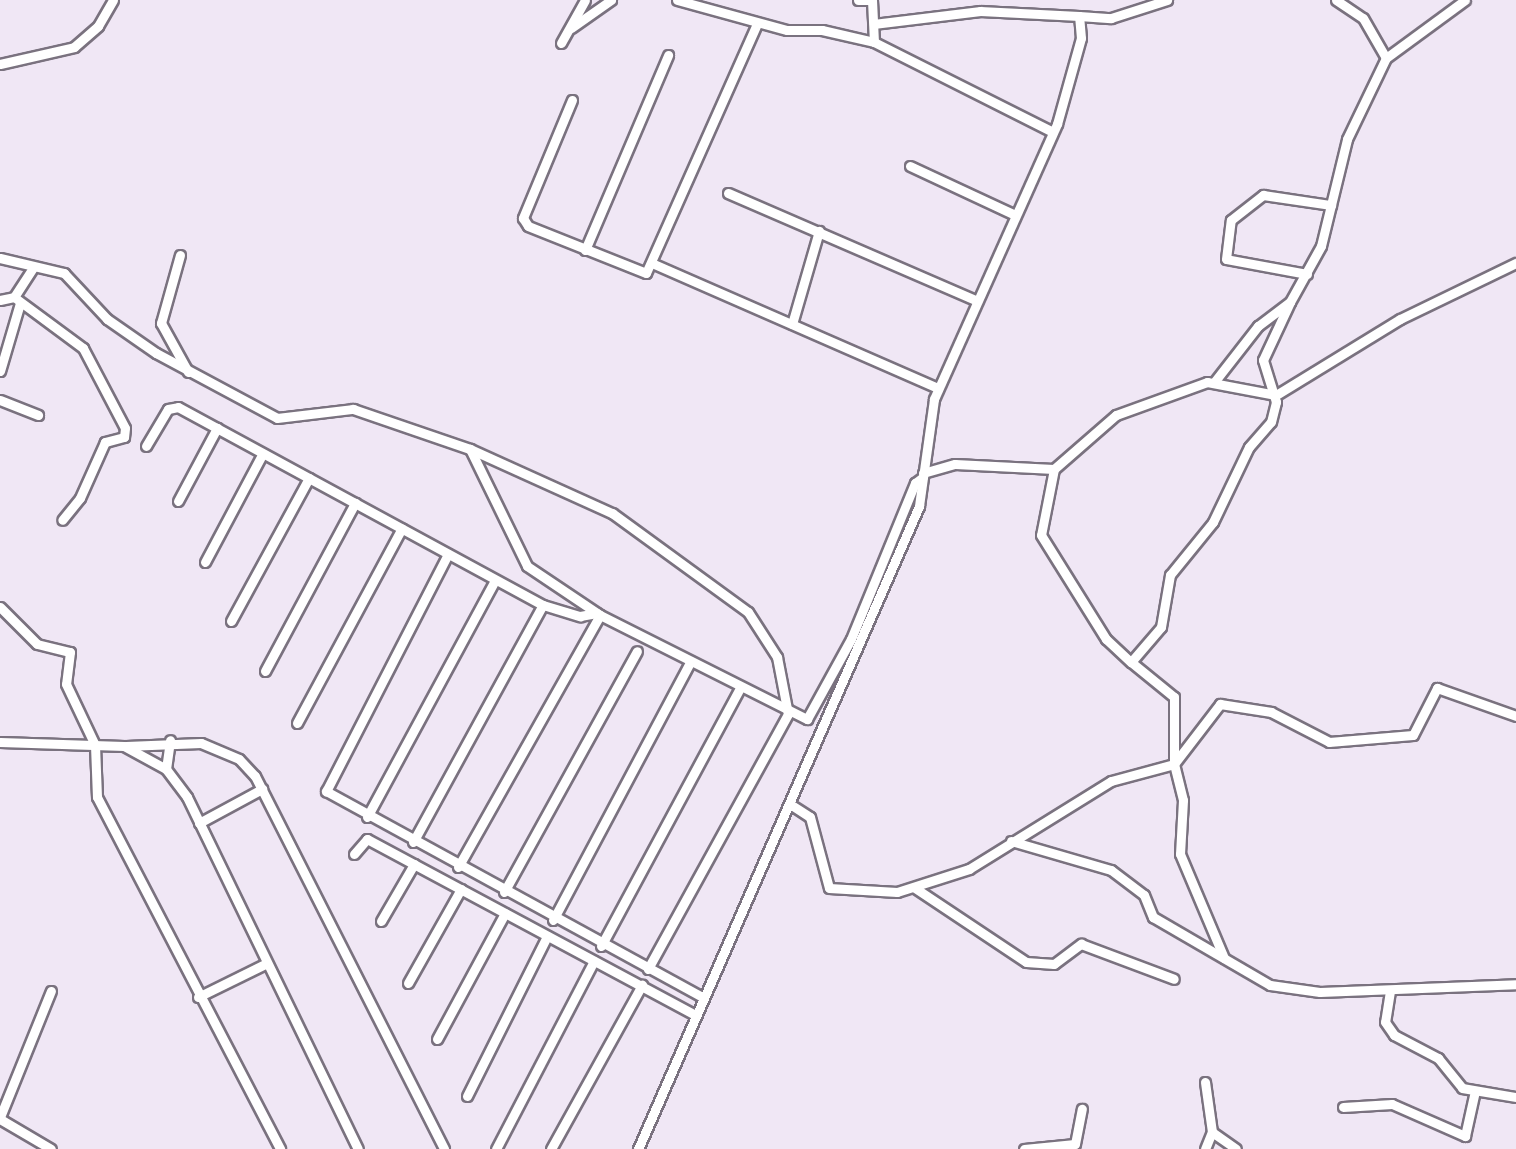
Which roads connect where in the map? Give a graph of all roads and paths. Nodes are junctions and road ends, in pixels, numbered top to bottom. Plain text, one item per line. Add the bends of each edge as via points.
1 (113, 0) edge
2 (584, 0) edge
3 (611, 0) edge
4 (677, 0) edge
5 (858, 0) edge
6 (871, 0) edge
7 (1167, 0) edge
8 (1336, 0) edge
9 (1465, 0) edge
10 (1079, 16) junction
11 (757, 24) junction
12 (874, 24) junction
13 (572, 28) junction
14 (874, 42) junction
15 (561, 43) dead end
16 (668, 55) dead end
17 (1386, 58) junction
18 (0, 64) edge
19 (572, 100) dead end
20 (1053, 132) junction
21 (910, 166) dead end
22 (728, 193) dead end
23 (1331, 205) junction
24 (1013, 214) junction
25 (819, 231) junction
26 (585, 250) junction
27 (180, 255) dead end
28 (0, 258) edge
29 (1516, 263) edge
30 (654, 264) junction
31 (33, 268) junction
32 (1307, 274) junction
33 (0, 300) edge
34 (17, 300) junction
35 (977, 302) junction
36 (1290, 302) junction
37 (792, 324) junction
38 (0, 371) edge
39 (190, 373) junction
40 (1215, 381) junction
41 (938, 388) junction
42 (1273, 395) junction
43 (0, 400) edge
44 (38, 415) dead end
45 (217, 428) junction
46 (146, 446) dead end
47 (470, 449) junction
48 (262, 453) junction
49 (1054, 469) junction
50 (923, 475) junction
51 (309, 478) junction
52 (178, 501) dead end
53 (355, 503) junction
54 (62, 520) dead end
55 (402, 528) junction
56 (448, 554) junction
57 (205, 562) dead end
58 (495, 580) junction
59 (543, 605) junction
60 (0, 607) edge
61 (598, 614) junction
62 (232, 621) dead end
63 (637, 651) dead end
64 (691, 661) junction
65 (1131, 662) junction
66 (265, 671) dead end
67 (740, 688) junction
68 (788, 714) junction
69 (1516, 716) edge
70 (297, 723) dead end
71 (170, 740) junction
72 (0, 742) edge
73 (94, 745) junction
74 (124, 746) junction
75 (1174, 764) junction
76 (166, 769) junction
77 (262, 789) junction
78 (793, 806) junction
79 (367, 817) junction
80 (199, 822) junction
81 (1011, 841) junction
82 (413, 842) junction
83 (354, 854) dead end
84 (414, 864) junction
85 (458, 867) junction
86 (915, 888) junction
87 (461, 889) junction
88 (504, 892) junction
89 (505, 913) junction
90 (553, 919) junction
91 (381, 921) dead end
92 (547, 936) junction
93 (601, 946) junction
94 (1224, 958) junction
95 (594, 961) junction
96 (265, 964) junction
97 (648, 969) junction
98 (1174, 979) dead end
99 (408, 983) dead end
100 (1516, 984) edge
101 (642, 985) junction
102 (51, 991) dead end
103 (1390, 991) junction
104 (198, 997) junction
105 (703, 997) junction
106 (695, 1015) junction
107 (437, 1039) dead end
108 (1205, 1082) dead end
109 (1475, 1091) junction
110 (467, 1096) dead end
111 (1516, 1097) edge
112 (1343, 1108) dead end
113 (1082, 1109) dead end
114 (0, 1118) edge
115 (1212, 1132) junction
116 (51, 1149) edge
117 (280, 1149) edge
118 (358, 1149) edge
119 (444, 1149) edge
120 (496, 1149) edge
121 (551, 1149) edge
122 (638, 1149) edge
123 (1024, 1149) edge
124 (1205, 1149) edge
125 (1236, 1149) edge

1 - 18 street via 98,26 74,47
2 - 13 street
3 - 13 street
4 - 11 street
5 - 6 street
6 - 12 street
7 - 10 street via 1111,18
8 - 17 street via 1363,18
9 - 17 street
10 - 12 street via 980,11
10 - 20 street via 1080,45
11 - 14 street
11 - 30 street
12 - 14 street
13 - 15 street
14 - 20 street
16 - 26 street
17 - 23 street via 1347,139
19 - 26 street via 523,218
20 - 24 street
21 - 24 street
22 - 25 street
23 - 32 street
23 - 32 street via 1263,195 1231,220 1226,259
24 - 35 street
25 - 35 street
25 - 37 street
26 - 30 street via 637,273
27 - 39 street via 161,323
28 - 31 street
29 - 42 street via 1400,319
30 - 37 street
31 - 34 street
31 - 39 street via 64,273 107,319
32 - 36 street
33 - 34 street
34 - 38 street
34 - 54 street via 83,348 125,428 124,437 105,442
35 - 41 street
36 - 40 street via 1258,326
36 - 42 street via 1263,360
37 - 41 street
39 - 47 street via 277,418 353,409
40 - 42 street
40 - 49 street via 1116,415
41 - 50 street
42 - 65 street via 1271,422 1250,447 1213,522 1170,575 1161,627
43 - 44 street
45 - 46 street via 170,407
45 - 48 street
45 - 52 street
47 - 61 street via 527,566
47 - 68 street via 621,518 728,593 777,657
48 - 51 street
48 - 57 street
49 - 50 street via 955,464
49 - 65 street via 1041,535 1107,639
50 - 68 street via 915,483 812,716
50 - 78 street via 919,506
51 - 53 street
51 - 62 street
53 - 55 street
53 - 66 street
55 - 56 street
55 - 70 street
56 - 58 street
56 - 79 street via 324,784
58 - 59 street
58 - 79 street
59 - 61 street via 580,616
59 - 82 street
60 - 73 street via 37,644 70,652 66,684
61 - 64 street
61 - 85 street
63 - 88 street
64 - 67 street
64 - 90 street
65 - 75 street via 1174,697
67 - 68 street
67 - 93 street
68 - 97 street
69 - 75 street via 1437,688 1413,735 1329,741 1282,717 1229,701
71 - 74 street
71 - 76 street
71 - 77 street via 225,752 248,767
72 - 73 street
73 - 74 street
73 - 104 street via 97,797
74 - 76 street
75 - 81 street via 1111,781
75 - 94 street via 1183,800 1180,854
76 - 80 street
77 - 80 street
77 - 119 street
78 - 86 street via 810,817 829,888 874,893
78 - 105 street
79 - 82 street
80 - 96 street
81 - 86 street via 969,869
81 - 94 street via 1111,870 1144,895 1153,917
82 - 85 street
83 - 84 street via 365,838
84 - 87 street
84 - 91 street
85 - 88 street
86 - 98 street via 1026,962 1054,964 1070,945 1081,944
87 - 89 street
87 - 99 street
88 - 90 street
89 - 92 street
89 - 107 street
90 - 93 street
92 - 95 street
92 - 110 street
93 - 97 street
94 - 103 street via 1288,989
95 - 101 street
95 - 120 street
96 - 104 street
96 - 118 street
97 - 105 street
100 - 103 street
101 - 106 street
101 - 121 street
102 - 114 street
103 - 109 street via 1388,1029 1438,1058 1460,1086
104 - 117 street
105 - 106 street
106 - 122 street
108 - 115 street
109 - 111 street
109 - 112 street via 1465,1136 1392,1104
113 - 123 street via 1075,1144
114 - 116 street
115 - 124 street
115 - 125 street

